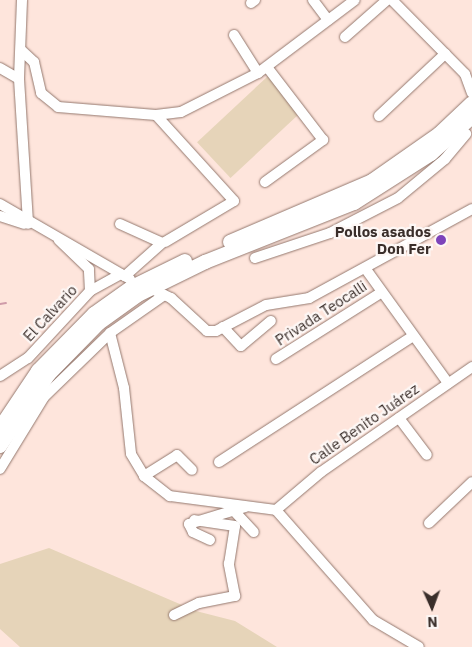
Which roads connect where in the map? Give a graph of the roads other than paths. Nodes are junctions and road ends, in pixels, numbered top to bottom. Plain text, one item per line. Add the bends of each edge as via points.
1 (22, 0) edge
2 (313, 0) edge
3 (355, 0) edge
4 (394, 1) edge
5 (328, 20) junction
6 (234, 36) dead end
7 (345, 37) dead end
8 (21, 50) junction
9 (445, 54) junction
10 (268, 67) junction
11 (0, 68) edge
12 (258, 74) junction
13 (20, 79) junction
14 (470, 80) edge
15 (472, 104) edge
16 (156, 115) junction
17 (379, 116) dead end
18 (472, 117) edge
19 (466, 135) edge
20 (265, 182) dead end
21 (0, 204) edge
22 (472, 209) edge
23 (0, 216) edge
24 (28, 224) junction
25 (120, 224) dead end
26 (59, 240) junction
27 (165, 242) dead end
28 (255, 258) dead end
29 (364, 268) junction
30 (125, 277) junction
31 (90, 291) junction
32 (382, 292) junction
33 (271, 321) dead end
34 (223, 327) junction
35 (110, 333) junction
36 (413, 336) junction
37 (28, 358) junction
38 (276, 359) dead end
39 (472, 367) edge
40 (38, 371) junction
41 (0, 376) edge
42 (448, 384) junction
43 (399, 418) junction
44 (0, 428) edge
45 (0, 446) edge
46 (426, 455) dead end
47 (218, 462) dead end
48 (0, 469) edge
49 (192, 470) dead end
50 (144, 476) junction
51 (472, 482) edge
52 (245, 507) junction
53 (276, 510) junction
54 (236, 513) junction
55 (194, 520) junction
56 (429, 523) dead end
57 (254, 532) dead end
58 (210, 540) dead end
59 (174, 615) dead end
60 (419, 647) edge

1 - 8 street
2 - 5 street
3 - 5 street
4 - 7 street
4 - 9 street
5 - 10 street
6 - 12 street
8 - 13 street
8 - 16 street via 34,62 47,102
9 - 14 street
9 - 17 street
10 - 12 street
10 - 20 street via 323,140
11 - 13 street
12 - 16 street via 181,112
13 - 24 street
15 - 40 highway via 438,134 372,181 132,287 94,314
16 - 27 street via 234,201
18 - 19 highway
19 - 28 street via 445,159 398,198 330,233
19 - 45 highway via 354,203 205,262 138,295 99,323 54,368
21 - 24 street
22 - 29 street
23 - 24 street
24 - 26 street
25 - 30 street via 162,243
26 - 30 street
26 - 31 street, El Calvario via 89,269
29 - 32 street, Privada Teocalli
29 - 34 street via 309,298 266,305
30 - 31 street
31 - 37 street, El Calvario
32 - 36 street, Privada Teocalli
32 - 38 street, Privada Teocalli
33 - 34 street via 241,346
34 - 35 street via 207,331 160,293
35 - 48 street via 44,397
35 - 50 street via 124,388 131,454
36 - 42 street, Privada Teocalli
36 - 47 street
37 - 40 street
37 - 41 street, El Calvario
39 - 42 street, Calle Benito Juárez
40 - 44 highway
42 - 43 street, Calle Benito Juárez
43 - 46 street
43 - 53 street, Calle Benito Juárez
49 - 50 street via 177,455
50 - 52 street via 170,496
51 - 56 street
52 - 53 street
52 - 54 street
53 - 60 street via 373,620
54 - 55 street
54 - 57 street
55 - 58 street via 189,524 193,532
55 - 59 street via 235,526 229,564 236,596 199,603

